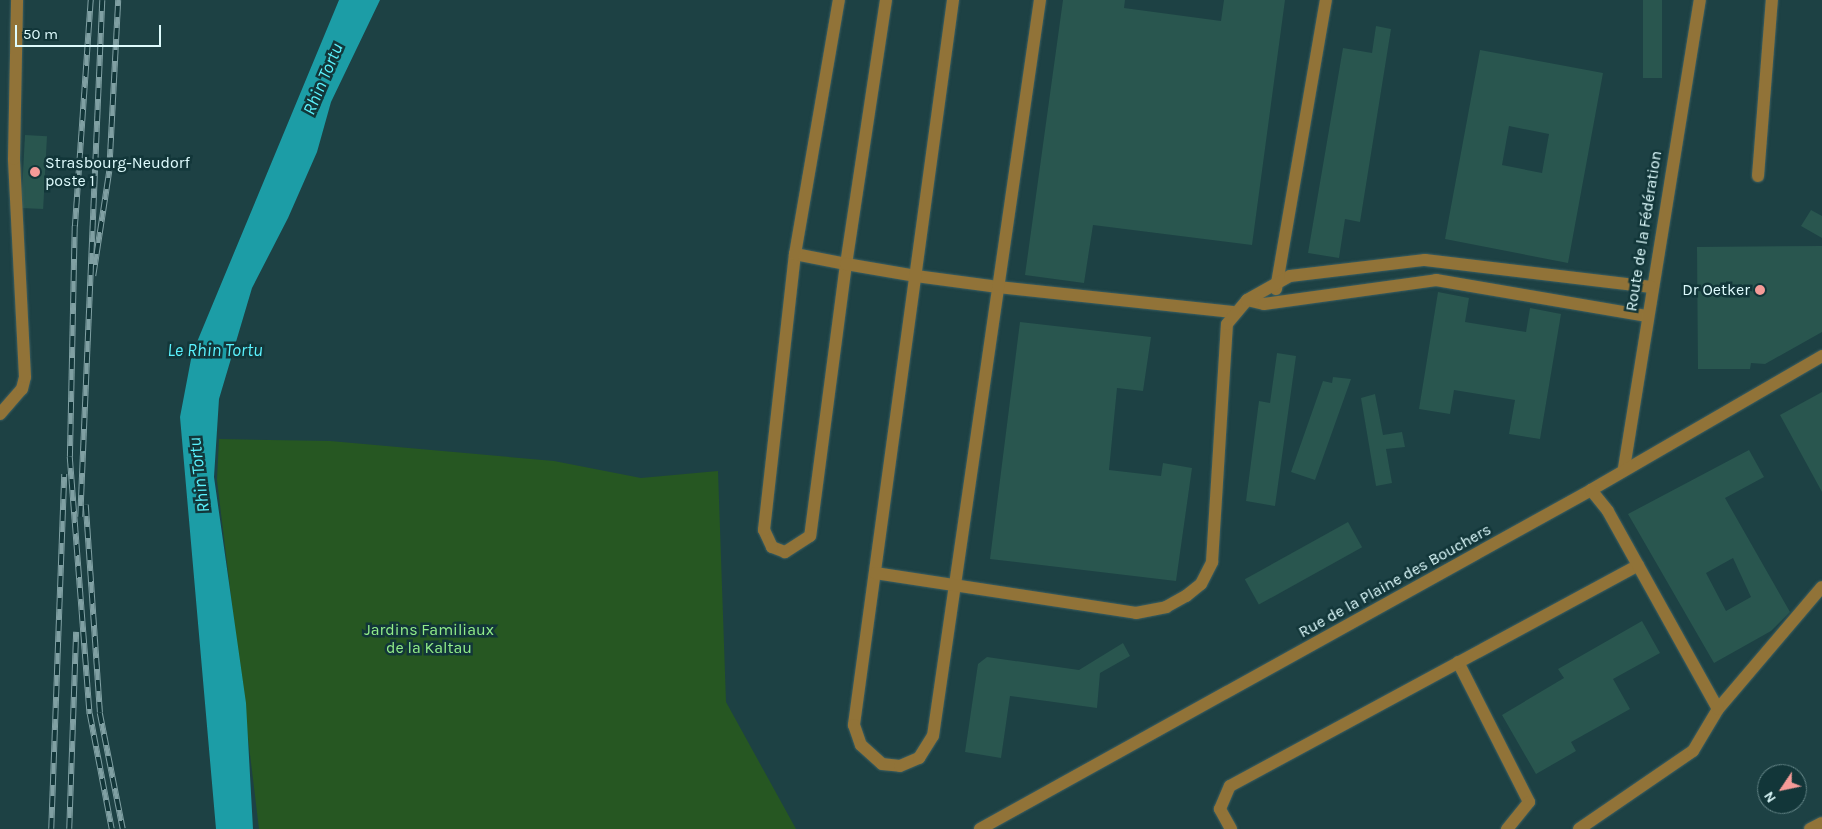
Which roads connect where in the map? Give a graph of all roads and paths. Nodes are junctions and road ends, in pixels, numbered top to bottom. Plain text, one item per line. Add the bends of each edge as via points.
1 (17, 0) edge
2 (839, 0) edge
3 (886, 0) edge
4 (953, 0) edge
5 (1040, 0) edge
6 (1326, 0) edge
7 (1700, 0) edge
8 (1772, 0) edge
9 (1758, 176) dead end
10 (795, 254) junction
11 (846, 264) junction
12 (916, 276) junction
13 (1275, 284) junction
14 (998, 287) junction
15 (1651, 287) junction
16 (1247, 300) junction
17 (1280, 301) junction
18 (1233, 312) junction
19 (1646, 316) junction
20 (1822, 356) edge
21 (0, 414) edge
22 (1624, 468) junction
23 (1591, 490) junction
24 (1638, 565) junction
25 (875, 573) junction
26 (955, 585) junction
27 (1822, 587) edge
28 (1458, 662) junction
29 (1718, 708) junction
30 (1822, 823) edge
31 (980, 829) edge
32 (1232, 829) edge
33 (1507, 829) edge
34 (1580, 829) edge
35 (1810, 829) edge

1 - 21 street via 14,159 25,376 22,390
2 - 10 street
3 - 11 street
4 - 12 street
5 - 14 street
6 - 13 street
7 - 15 street, Route de la Fédération
8 - 9 street
10 - 11 street
10 - 11 street via 764,530 772,547 785,552 810,536
11 - 12 street
12 - 14 street
12 - 25 street
13 - 15 street via 1303,271 1352,271 1425,260
13 - 16 street
13 - 17 street
14 - 18 street
14 - 26 street
15 - 19 street, Route de la Fédération
16 - 17 street
16 - 18 street
17 - 19 street via 1436,280
18 - 26 street via 1227,324 1212,562 1201,584 1166,607 1136,613
19 - 22 street, Route de la Fédération
20 - 22 street, Rue de la Plaine des Bouchers
22 - 23 street, Rue de la Plaine des Bouchers
23 - 24 street
23 - 31 street, Rue de la Plaine des Bouchers
24 - 28 street
24 - 29 street
25 - 26 street
25 - 26 street via 854,725 860,745 882,764 900,766 918,758 933,736
27 - 29 street
28 - 32 street via 1230,786 1220,809
28 - 33 street via 1529,802
29 - 34 street via 1693,751
30 - 35 street

